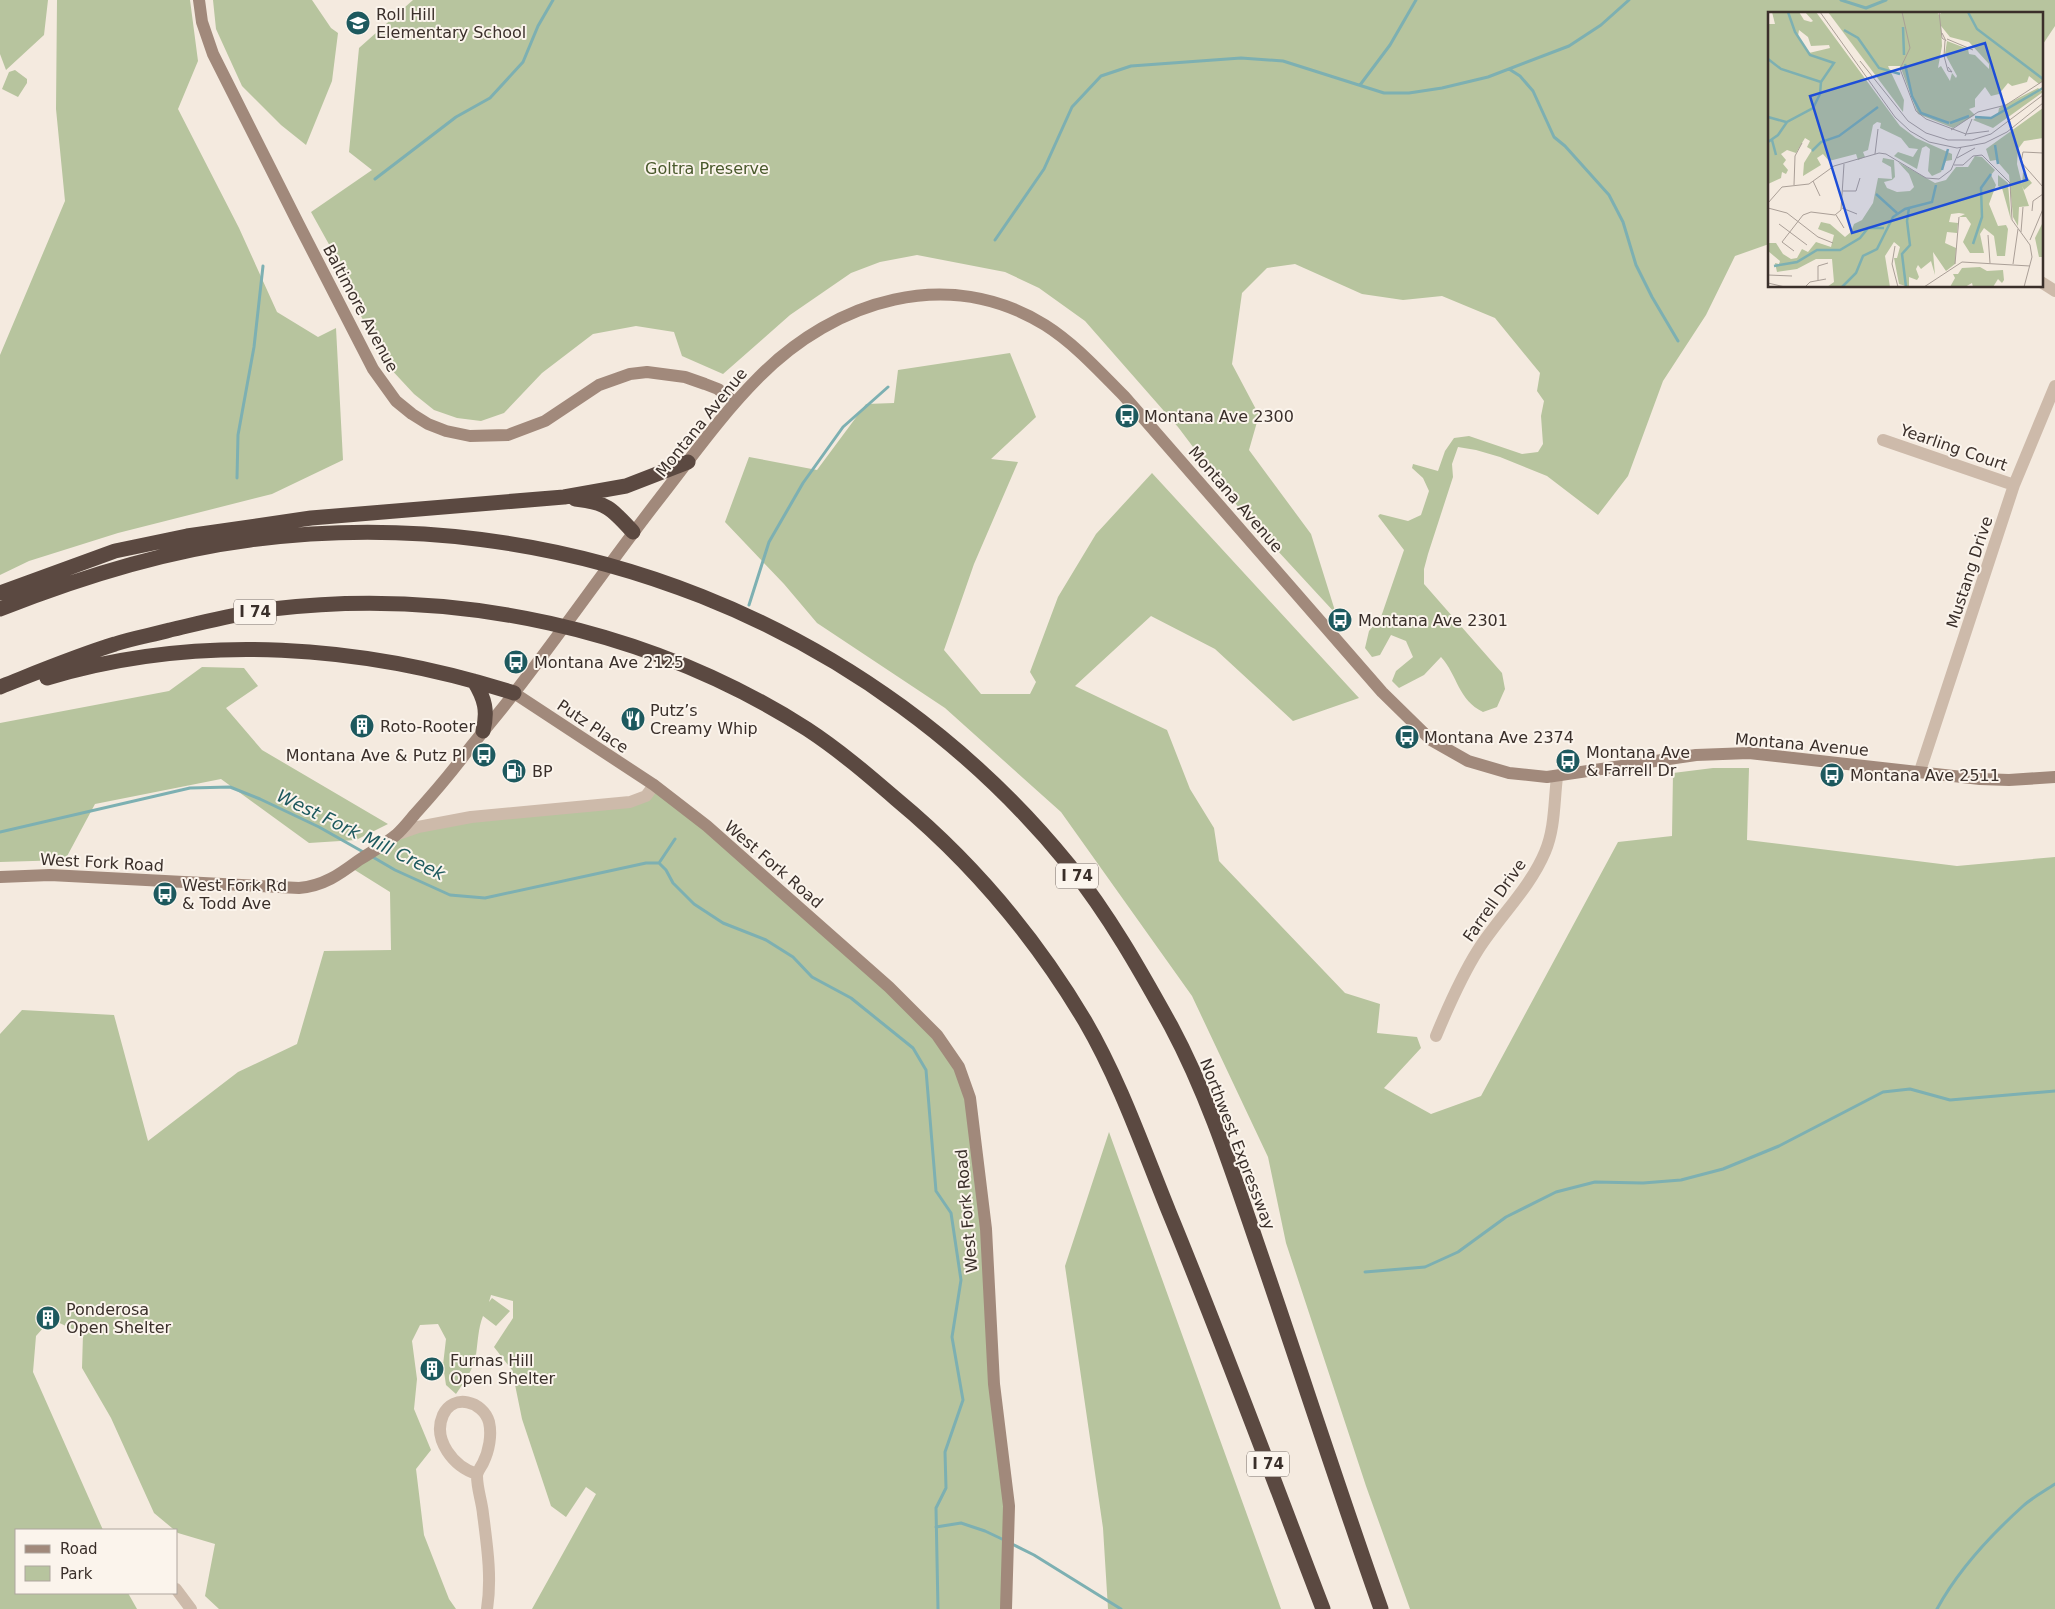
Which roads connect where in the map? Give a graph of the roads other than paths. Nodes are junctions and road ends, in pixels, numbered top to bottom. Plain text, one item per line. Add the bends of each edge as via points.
1 (199, 0) edge
2 (2042, 283) edge
3 (2055, 291) edge
4 (2055, 386) edge
5 (735, 403) junction
6 (1883, 440) dead end
7 (688, 462) junction
8 (2014, 485) junction
9 (564, 497) junction
10 (633, 532) junction
11 (0, 593) edge
12 (0, 609) edge
13 (474, 681) junction
14 (0, 687) edge
15 (0, 693) edge
16 (514, 693) junction
17 (482, 732) junction
18 (1920, 771) junction
19 (1557, 777) junction
20 (2055, 777) edge
21 (654, 785) junction
22 (398, 834) junction
23 (0, 877) edge
24 (1436, 1036) dead end
25 (477, 1474) junction
26 (178, 1592) edge
27 (192, 1609) edge
28 (488, 1609) edge
29 (1006, 1609) edge
30 (1323, 1609) edge
31 (1380, 1609) edge

1 - 5 street, Baltimore Avenue via 202,22 213,54 302,231 373,369 396,401 412,414 446,431 470,436 508,435 545,421 599,385 646,372 685,377 718,389
2 - 3 street
4 - 8 street, Mustang Drive
5 - 7 street, Montana Avenue
5 - 19 street, Montana Avenue via 760,375 830,322 887,300 947,294 988,301 1025,314 1061,336 1124,396 1382,692 1431,740 1451,753 1486,768 1528,776
6 - 8 street, Yearling Court
7 - 9 highway via 626,486
7 - 10 street, Montana Avenue
8 - 18 street, Mustang Drive
9 - 10 highway via 608,507
9 - 11 highway via 311,518 187,536 115,551
10 - 16 street, Montana Avenue
12 - 31 highway, Northwest Expressway / I 74 via 61,585 142,562 250,540 399,532 564,554 653,577 727,607 812,648 881,691 934,730 989,778 1068,864 1127,949 1174,1031 1210,1110
13 - 15 highway via 358,656 242,649 189,652 91,667
13 - 16 highway
13 - 17 highway via 481,692 486,716
14 - 30 highway, I 74 via 116,644 206,621 274,609 385,604 462,608 565,626 678,663 719,681 839,751 941,839 1008,909 1086,1024 1118,1086 1213,1319
16 - 17 street, Montana Avenue
16 - 21 street, Putz Place
17 - 22 street, Montana Avenue via 438,790
18 - 19 street, Montana Avenue via 1749,753 1696,755
18 - 20 street, Montana Avenue via 1980,780
19 - 24 street, Farrell Drive via 1546,851 1478,950
21 - 22 street, West Fork Road via 646,796 630,802 471,817
21 - 29 street, West Fork Road via 707,826 889,987 937,1035 958,1067 970,1098 985,1220 994,1384 1008,1493
22 - 23 street, West Fork Road via 323,884 299,888 50,875
25 - 25 street via 462,1468 449,1455 440,1431 445,1410 462,1402 479,1406 488,1421 490,1443
25 - 28 street via 487,1551
26 - 27 street

